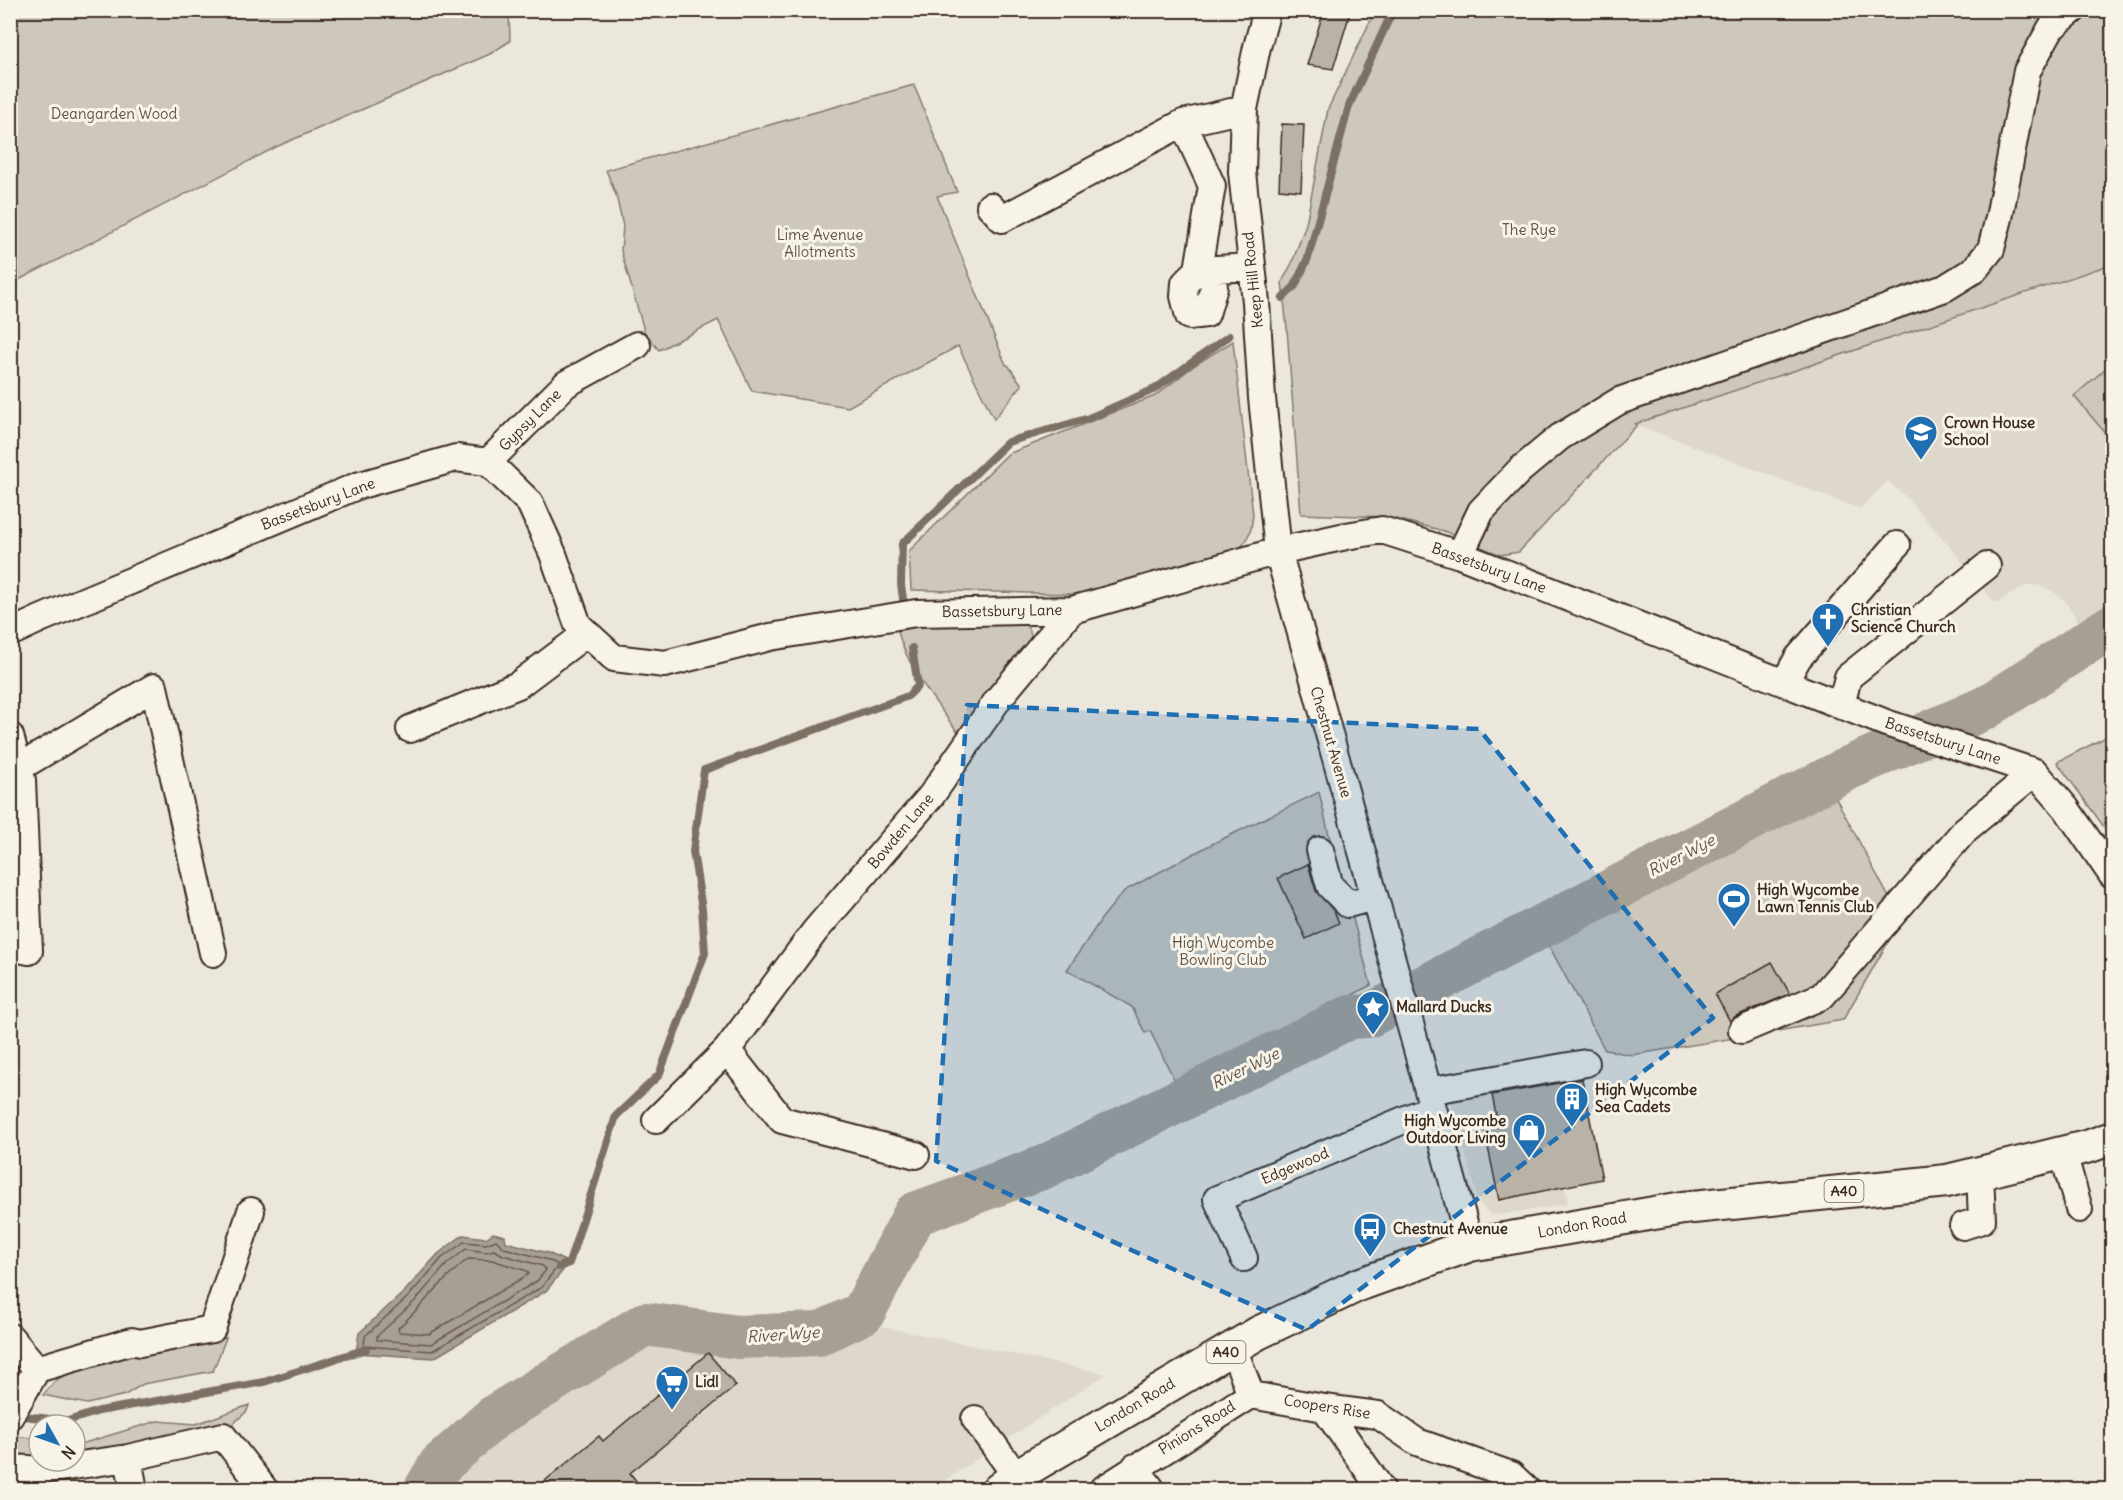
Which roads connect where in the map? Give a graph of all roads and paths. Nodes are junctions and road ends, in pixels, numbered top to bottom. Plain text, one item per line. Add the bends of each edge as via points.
1 (1267, 10) edge
2 (2073, 10) edge
3 (1244, 109) junction
4 (1184, 123) junction
5 (990, 206) dead end
6 (1252, 267) junction
7 (637, 345) dead end
8 (488, 462) junction
9 (1897, 545) dead end
10 (1278, 551) junction
11 (1460, 555) junction
12 (1987, 566) dead end
13 (1072, 610) junction
14 (10, 633) edge
15 (587, 633) junction
16 (1784, 683) junction
17 (1841, 705) junction
18 (410, 729) dead end
19 (10, 736) edge
20 (15, 771) edge
21 (2035, 771) junction
22 (1320, 850) dead end
23 (2112, 875) edge
24 (1374, 897) junction
25 (10, 947) edge
26 (213, 952) dead end
27 (1742, 1030) dead end
28 (727, 1050) junction
29 (1586, 1064) dead end
30 (1430, 1100) junction
31 (656, 1120) dead end
32 (2112, 1138) edge
33 (2063, 1153) junction
34 (916, 1155) dead end
35 (1980, 1172) junction
36 (2079, 1209) dead end
37 (251, 1211) dead end
38 (1963, 1226) dead end
39 (1470, 1245) junction
40 (1244, 1258) dead end
41 (10, 1337) edge
42 (1233, 1348) junction
43 (32, 1379) junction
44 (1251, 1395) junction
45 (1324, 1408) junction
46 (10, 1416) edge
47 (975, 1419) dead end
48 (128, 1458) junction
49 (1135, 1467) junction
50 (10, 1468) edge
51 (1007, 1483) edge
52 (134, 1490) edge
53 (265, 1490) edge
54 (1102, 1490) edge
55 (1152, 1490) edge
56 (1382, 1490) edge
57 (1527, 1490) edge

1 - 3 street, Keep Hill Road
2 - 11 street via 2051,28 2027,71 1998,224 1991,249 1974,270 1945,288 1619,401 1560,437 1519,471 1481,511
3 - 4 street
3 - 6 street, Keep Hill Road via 1242,172
4 - 5 street via 1002,219
4 - 6 street via 1212,186 1205,269
6 - 10 street, Keep Hill Road
7 - 8 street, Gypsy Lane via 566,384
8 - 14 street, Bassetsbury Lane via 456,458 357,486
8 - 15 street, Bassetsbury Lane via 530,503 578,625
9 - 16 street via 1798,658
10 - 11 street, Bassetsbury Lane via 1382,530
10 - 13 street, Bassetsbury Lane
10 - 24 street, Chestnut Avenue
11 - 16 street, Bassetsbury Lane
12 - 17 street via 1848,677
13 - 15 street, Bassetsbury Lane via 916,612 770,637 665,664 614,658
13 - 28 street, Bowden Lane via 999,698 932,796 814,931
15 - 18 street via 518,684
16 - 17 street, Bassetsbury Lane
17 - 21 street, Bassetsbury Lane
19 - 20 street
20 - 25 street via 22,780 29,951
20 - 26 street via 154,687
21 - 23 street
21 - 27 street via 1966,829 1822,996
22 - 24 street via 1330,886 1348,904
24 - 30 street, Chestnut Avenue
28 - 31 street, Bowden Lane
28 - 34 street via 782,1120
29 - 30 street
30 - 39 street, Chestnut Avenue
30 - 40 street, Edgewood via 1217,1199
32 - 33 main road, London Road / A40
33 - 35 main road, London Road / A40
33 - 36 street
35 - 38 street via 1982,1220
35 - 39 main road, London Road / A40 via 1947,1180 1683,1208
37 - 43 street via 222,1327 140,1343 132,1341
39 - 42 main road, London Road / A40 via 1358,1285
41 - 43 street
42 - 44 street, Pinions Road
42 - 51 main road, London Road / A40
43 - 46 street
44 - 45 street, Coopers Rise
44 - 49 street, Pinions Road
45 - 56 street
45 - 57 street, Coopers Rise via 1378,1415 1417,1442 1511,1474
47 - 51 street
48 - 50 street via 46,1470
48 - 52 street
48 - 53 street via 223,1437
49 - 54 street, Pinions Road
49 - 55 street

